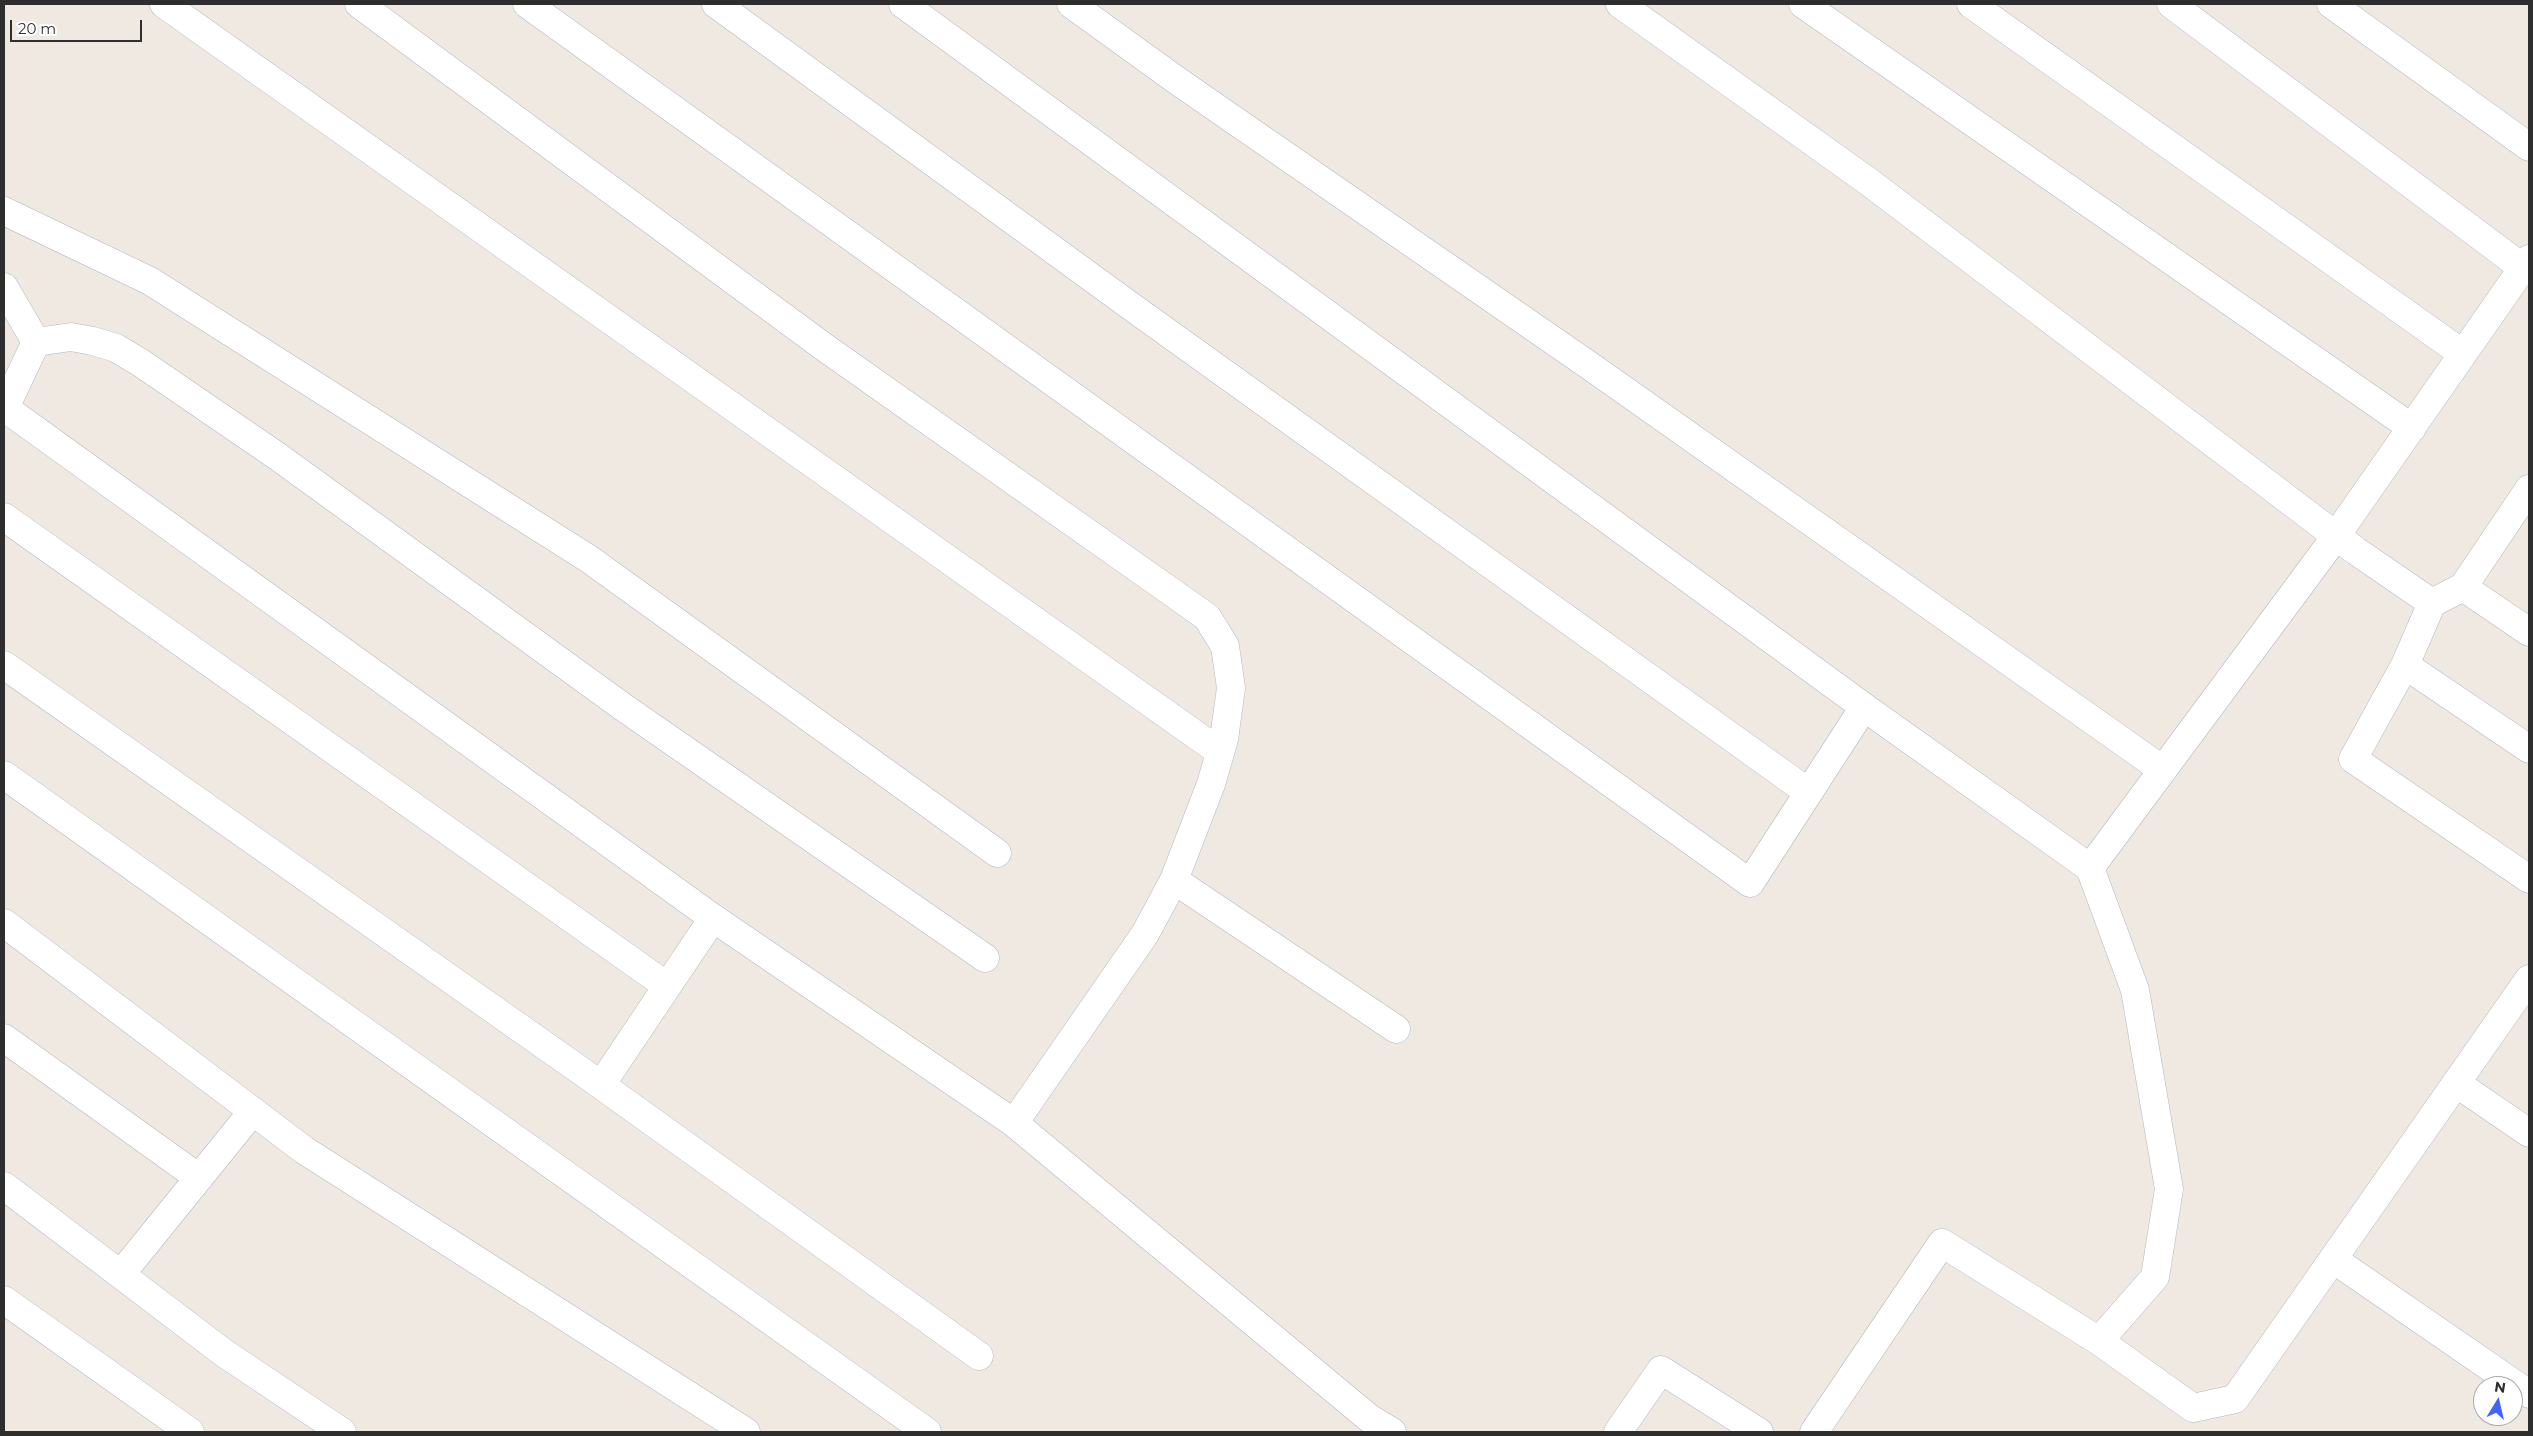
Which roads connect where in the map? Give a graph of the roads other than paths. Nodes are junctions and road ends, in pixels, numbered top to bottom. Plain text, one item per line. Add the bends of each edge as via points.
1 (164, 4) edge
2 (358, 4) edge
3 (527, 4) edge
4 (716, 4) edge
5 (903, 4) edge
6 (1071, 4) edge
7 (1620, 4) edge
8 (1803, 4) edge
9 (1971, 4) edge
10 (2171, 4) edge
11 (2331, 4) edge
12 (2529, 147) edge
13 (4, 211) edge
14 (2526, 263) edge
15 (4, 287) edge
16 (36, 342) junction
17 (2463, 354) junction
18 (4, 409) edge
19 (2412, 428) junction
20 (2529, 489) edge
21 (4, 516) edge
22 (2336, 535) junction
23 (2463, 587) junction
24 (2432, 603) junction
25 (2529, 632) edge
26 (4, 665) edge
27 (2405, 665) junction
28 (1864, 707) junction
29 (2529, 749) edge
30 (1220, 752) junction
31 (2164, 770) junction
32 (4, 775) edge
33 (1808, 792) junction
34 (997, 854) dead end
35 (2090, 868) junction
36 (2529, 879) edge
37 (1174, 880) junction
38 (713, 918) junction
39 (4, 923) edge
40 (985, 958) dead end
41 (2529, 979) edge
42 (667, 986) junction
43 (1396, 1029) dead end
44 (4, 1038) edge
45 (2456, 1083) junction
46 (601, 1085) junction
47 (253, 1111) junction
48 (1014, 1122) junction
49 (2529, 1132) edge
50 (199, 1178) junction
51 (4, 1186) edge
52 (2333, 1259) junction
53 (121, 1274) junction
54 (4, 1300) edge
55 (2099, 1341) junction
56 (979, 1356) dead end
57 (2529, 1394) edge
58 (1825, 1428) edge
59 (190, 1432) edge
60 (342, 1432) edge
61 (746, 1432) edge
62 (927, 1432) edge
63 (1392, 1432) edge
64 (1618, 1432) edge
65 (1759, 1432) edge

1 - 30 street
2 - 30 street via 824,347 1206,617 1225,646 1231,688
3 - 33 street via 1750,882
4 - 33 street via 1152,322
5 - 28 street
6 - 31 street
7 - 22 street via 1869,182
8 - 19 street
9 - 17 street
10 - 14 street
11 - 12 street
13 - 34 street via 150,281 590,559
14 - 17 street
15 - 16 street
16 - 18 street
16 - 40 street via 70,338 93,341 116,348 141,363 277,456 623,707
17 - 19 street
18 - 38 street
19 - 22 street
20 - 23 street
21 - 42 street
22 - 24 street
22 - 31 street
23 - 24 street
23 - 25 street
24 - 27 street
26 - 46 street
27 - 29 street
27 - 36 street via 2353,759
28 - 33 street
28 - 35 street
30 - 37 street
31 - 35 street
32 - 62 street
35 - 55 street via 2136,990 2169,1189 2154,1277
37 - 43 street
37 - 48 street via 1145,934
38 - 42 street
38 - 48 street
39 - 47 street
41 - 45 street
42 - 46 street
44 - 50 street
45 - 49 street
45 - 52 street
46 - 56 street
47 - 50 street
47 - 61 street via 304,1150
48 - 63 street via 1369,1418
50 - 53 street
51 - 53 street
52 - 55 street via 2236,1399 2193,1408
52 - 57 street
53 - 60 street via 224,1353
54 - 59 street
55 - 58 street via 1942,1243
64 - 65 street via 1661,1370

